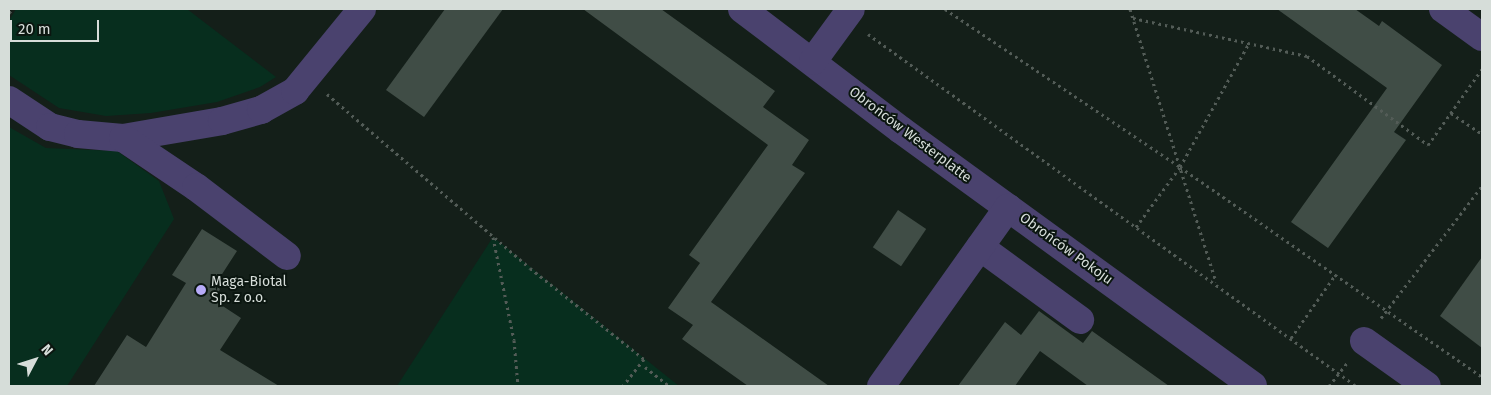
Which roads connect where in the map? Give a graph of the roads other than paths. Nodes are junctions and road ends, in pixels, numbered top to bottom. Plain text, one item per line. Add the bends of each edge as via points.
1 (362, 9) edge
2 (1443, 9) edge
3 (746, 10) edge
4 (848, 13) edge
5 (1482, 37) edge
6 (813, 61) junction
7 (9, 100) edge
8 (123, 138) junction
9 (1008, 207) junction
10 (980, 247) junction
11 (287, 256) dead end
12 (1080, 320) dead end
13 (1364, 341) road end
14 (880, 386) edge
15 (1253, 386) edge
16 (1427, 386) edge

1 - 8 street via 308,78 278,102 222,120
2 - 5 street
3 - 6 street, Obrońców Westerplatte
4 - 6 street
6 - 9 street, Obrońców Westerplatte
7 - 8 street via 50,127 78,134
8 - 11 street via 196,187
9 - 10 street, Obrońców Pokoju
9 - 15 street, Obrońców Pokoju
10 - 12 street
10 - 14 street, Obrońców Pokoju
13 - 16 street

